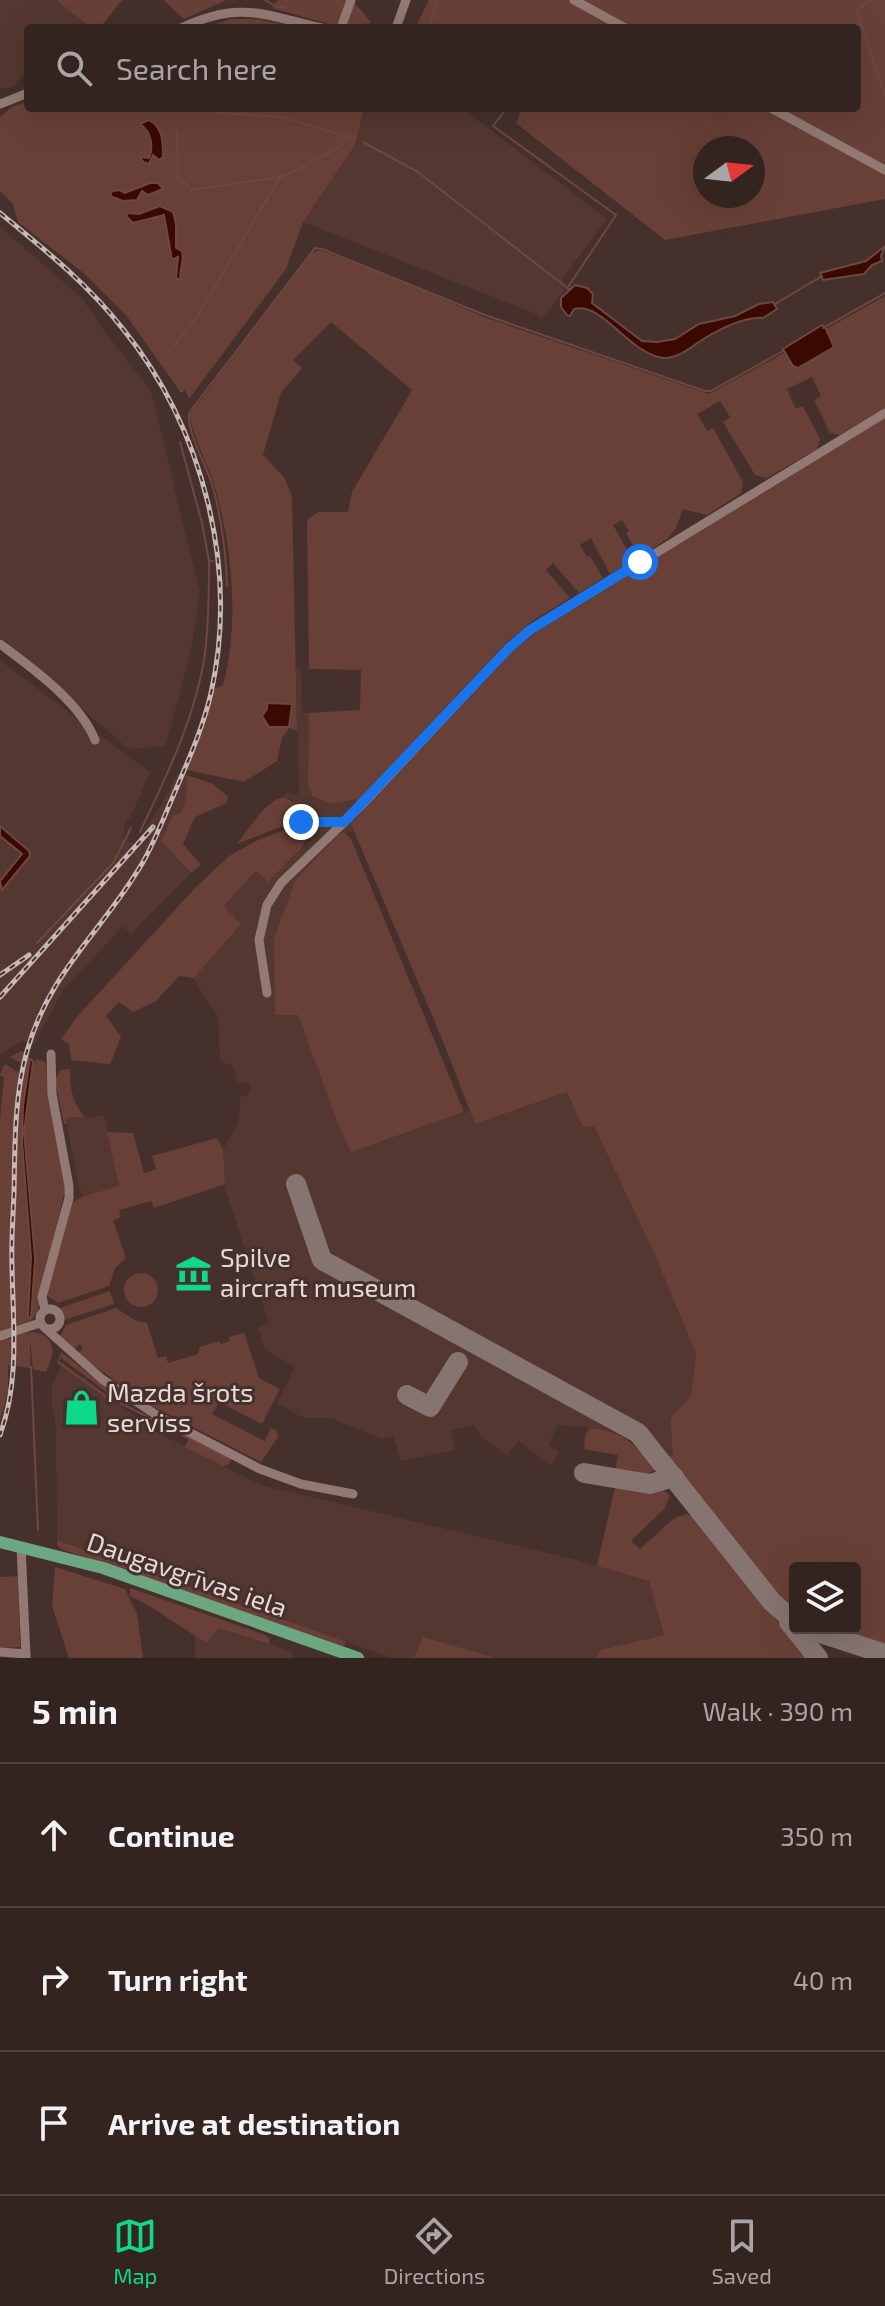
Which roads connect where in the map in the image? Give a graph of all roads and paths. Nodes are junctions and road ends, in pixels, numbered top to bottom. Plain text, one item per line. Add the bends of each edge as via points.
1 (351, 0) edge
2 (406, 0) edge
3 (574, 0) edge
4 (190, 24) edge
5 (307, 24) edge
6 (342, 24) edge
7 (397, 24) edge
8 (618, 24) edge
9 (24, 95) edge
10 (0, 104) edge
11 (778, 112) edge
12 (885, 170) edge
13 (885, 413) edge
14 (0, 644) edge
15 (95, 740) dead end
16 (301, 822) dead end
17 (344, 822) junction
18 (267, 993) dead end
19 (51, 1054) dead end
20 (45, 1310) junction
21 (43, 1326) junction
22 (0, 1336) edge
23 (353, 1494) dead end
24 (0, 1542) edge
25 (21, 1546) junction
26 (0, 1652) edge
27 (26, 1656) edge
28 (358, 1658) edge

1 - 6 street
2 - 7 street
3 - 8 street
4 - 5 street via 245,8
9 - 10 street
11 - 12 street
13 - 17 street via 530,630
14 - 15 street via 82,716
16 - 17 street
17 - 18 street via 281,883 267,905 259,940
19 - 20 street via 69,1198 42,1297
20 - 21 street via 40,1316
20 - 21 street via 55,1310 60,1318 55,1328
21 - 22 street
21 - 23 street via 102,1379 158,1416 260,1469
24 - 25 main road, Daugavgrīvas iela
25 - 27 street
25 - 28 main road, Daugavgrīvas iela via 103,1568
26 - 27 street

